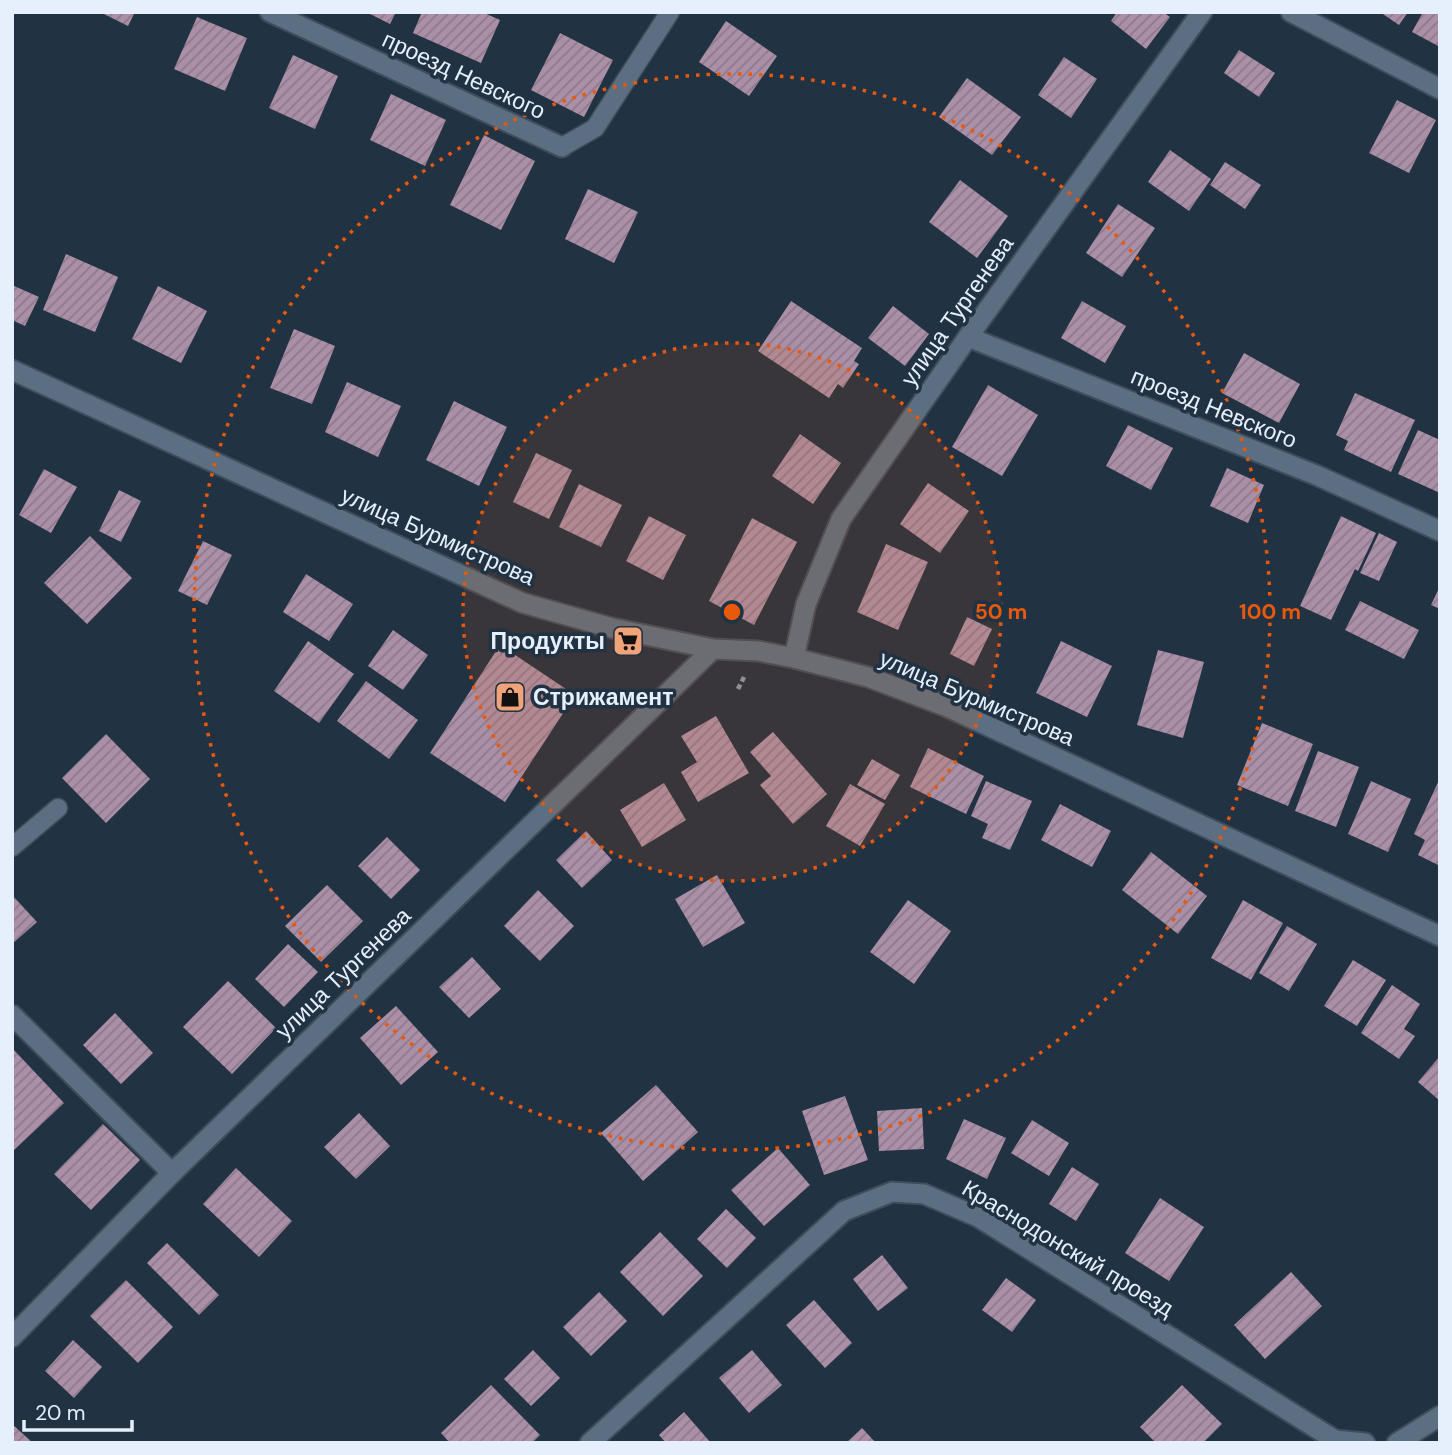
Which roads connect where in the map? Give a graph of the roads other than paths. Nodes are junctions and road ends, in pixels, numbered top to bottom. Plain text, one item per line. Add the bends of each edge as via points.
1 (270, 12) edge
2 (670, 12) edge
3 (1202, 12) edge
4 (1291, 12) edge
5 (1440, 89) edge
6 (562, 146) joint
7 (968, 337) junction
8 (12, 370) edge
9 (1440, 531) edge
10 (713, 649) junction
11 (794, 658) junction
12 (58, 808) dead end
13 (12, 847) edge
14 (1440, 936) edge
15 (12, 1015) edge
16 (172, 1173) junction
17 (12, 1337) edge
18 (1440, 1416) edge
19 (1332, 1441) edge
20 (590, 1443) edge
21 (1365, 1443) edge
22 (1397, 1443) edge

1 - 6 street, проезд Невского
2 - 6 lane via 595,128
3 - 7 street, улица Тургенева
4 - 5 street
7 - 9 street, проезд Невского via 1316,475
7 - 11 street, улица Тургенева via 841,519 806,604
8 - 10 street, улица Бурмистрова via 523,603
10 - 11 street, улица Бурмистрова
10 - 16 street, улица Тургенева
11 - 14 street, улица Бурмистрова via 868,677 946,706
12 - 13 lane
15 - 16 street
16 - 17 street, улица Тургенева
18 - 22 street
19 - 20 street, Краснодонский проезд via 978,1217 924,1194 892,1192 844,1211
19 - 21 street

